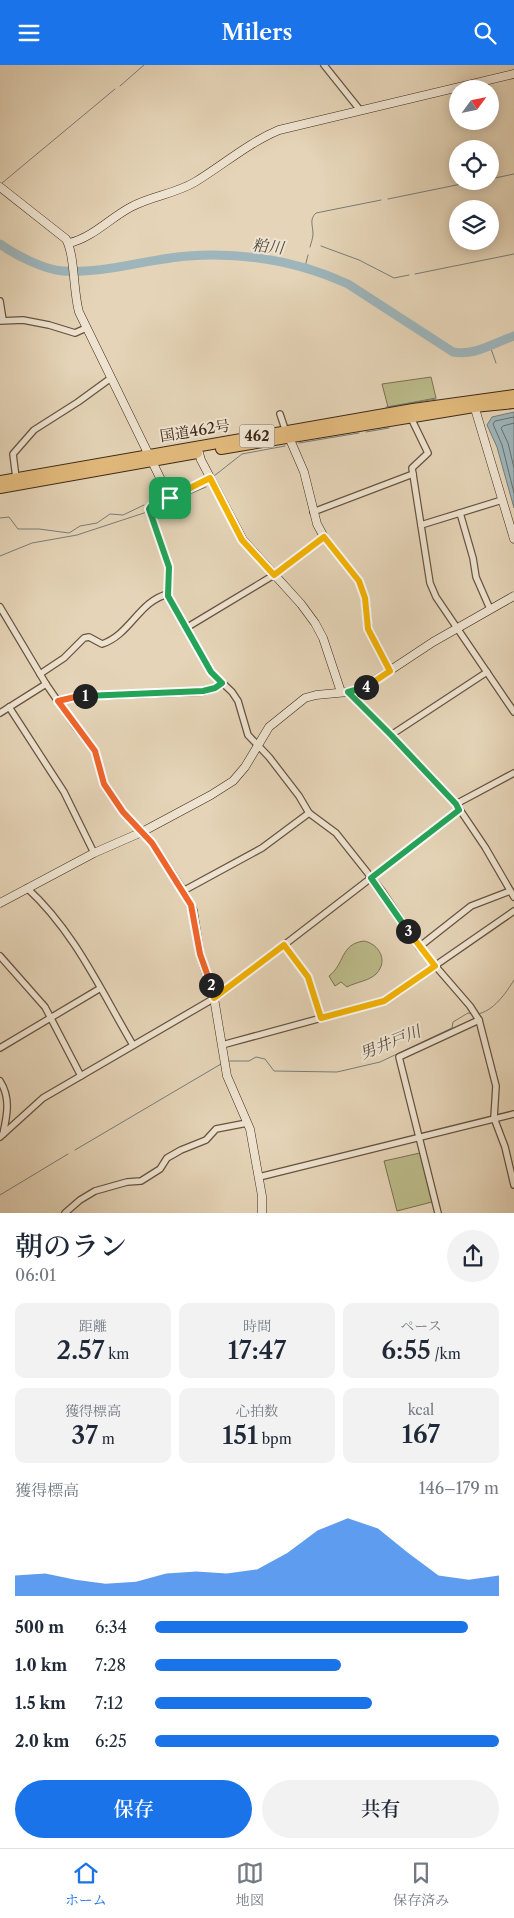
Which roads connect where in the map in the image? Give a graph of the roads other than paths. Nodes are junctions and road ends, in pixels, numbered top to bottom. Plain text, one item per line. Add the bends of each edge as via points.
1 (324, 65) edge
2 (514, 74) edge
3 (360, 110) junction
4 (0, 187) edge
5 (69, 245) junction
6 (0, 301) edge
7 (1, 321) edge
8 (86, 328) junction
9 (111, 378) junction
10 (514, 395) edge
11 (473, 403) junction
12 (514, 403) edge
13 (280, 413) dead end
14 (411, 418) junction
15 (288, 435) junction
16 (199, 453) junction
17 (151, 458) junction
18 (412, 474) junction
19 (16, 478) junction
20 (210, 478) junction
21 (0, 481) edge
22 (0, 488) edge
23 (168, 494) junction
24 (502, 500) junction
25 (313, 512) junction
26 (460, 513) junction
27 (421, 525) junction
28 (324, 537) junction
29 (514, 539) edge
30 (274, 575) junction
31 (168, 594) junction
32 (514, 596) edge
33 (0, 607) edge
34 (490, 609) junction
35 (186, 628) junction
36 (456, 628) junction
37 (390, 671) junction
38 (487, 672) junction
39 (40, 673) junction
40 (222, 683) junction
41 (46, 684) junction
42 (344, 692) junction
43 (58, 701) junction
44 (9, 707) junction
45 (514, 712) edge
46 (0, 713) edge
47 (391, 735) junction
48 (258, 746) junction
49 (514, 773) edge
50 (458, 807) junction
51 (309, 813) junction
52 (142, 832) junction
53 (94, 853) junction
54 (371, 878) junction
55 (27, 888) junction
56 (183, 891) junction
57 (510, 891) junction
58 (514, 897) edge
59 (0, 903) edge
60 (514, 911) edge
61 (284, 945) junction
62 (419, 947) junction
63 (0, 956) edge
64 (3, 964) edge
65 (435, 966) junction
66 (100, 989) junction
67 (214, 998) junction
68 (52, 1017) junction
69 (321, 1018) junction
70 (479, 1020) junction
71 (133, 1045) junction
72 (222, 1045) junction
73 (0, 1048) edge
74 (82, 1076) junction
75 (0, 1081) edge
76 (514, 1114) edge
77 (494, 1119) junction
78 (247, 1123) junction
79 (1, 1135) edge
80 (419, 1139) junction
81 (259, 1177) junction
82 (514, 1185) edge
83 (65, 1213) edge
84 (262, 1213) edge
85 (438, 1213) edge

1 - 3 street
2 - 3 street
3 - 5 street via 270,134 195,182 130,207
4 - 5 street via 63,236
5 - 8 street via 74,291
6 - 7 street
7 - 8 street via 23,320 75,333
8 - 9 street
9 - 17 street
9 - 19 street via 28,435 12,454
10 - 11 highway, 国道462号 / 462
11 - 12 highway, 国道462号 / 462
11 - 14 highway, 国道462号 / 462
11 - 15 highway, 国道462号 / 462
11 - 24 street
13 - 15 street
14 - 15 highway, 国道462号 / 462
14 - 18 street via 428,453 412,466
15 - 16 highway, 国道462号 / 462
15 - 17 highway, 国道462号 / 462
15 - 25 street via 304,472
16 - 17 highway, 国道462号 / 462
16 - 20 street
17 - 19 highway, 国道462号 / 462
17 - 22 highway, 国道462号 / 462
17 - 23 street
18 - 25 street
18 - 27 street
19 - 21 highway, 国道462号 / 462
20 - 23 street
20 - 30 street via 242,540
23 - 31 street via 149,509 169,567
24 - 26 street
24 - 29 street
25 - 28 street
26 - 27 street
26 - 34 street via 475,574
27 - 36 street via 430,583
28 - 30 street
28 - 37 street via 359,581 365,598 368,629
30 - 35 street
30 - 42 street via 315,623
31 - 35 street
31 - 39 street via 149,604 120,635 102,644 89,637 84,638 64,658
32 - 34 street
33 - 39 street
34 - 36 street
35 - 40 street via 211,672
36 - 37 street
36 - 38 street
37 - 42 street via 365,687
38 - 45 street
38 - 47 street
39 - 41 street
40 - 43 street via 203,691 75,697
40 - 48 street via 238,701 246,730
41 - 43 street
41 - 44 street
42 - 47 street
42 - 48 street via 305,698 269,727
43 - 52 street via 95,751 104,784
44 - 46 street
44 - 53 street via 64,792
47 - 50 street
48 - 51 street
48 - 52 street via 233,781
49 - 50 street
50 - 54 street
50 - 57 street
51 - 54 street via 336,833
51 - 56 street via 262,848
52 - 53 street
52 - 56 street
53 - 55 street
54 - 61 street
54 - 62 street
55 - 59 street
55 - 66 street via 63,926
56 - 67 street via 193,910 200,954
57 - 58 street
57 - 62 street via 471,906
60 - 65 street
61 - 67 street
61 - 69 street via 308,977
62 - 65 street
63 - 64 street
64 - 68 street
65 - 69 street via 384,1001
65 - 70 street
66 - 68 street
66 - 71 street
67 - 71 street
67 - 72 street
68 - 73 street
68 - 74 street
69 - 72 street
70 - 77 street via 496,1086
70 - 80 street via 399,1057
71 - 74 street
72 - 78 street via 228,1082
74 - 79 street via 43,1098
75 - 79 street via 9,1109
76 - 77 street
77 - 80 street
77 - 82 street
78 - 81 street
78 - 83 street via 216,1129 206,1140 167,1158 160,1169 141,1181 94,1191
80 - 81 street
80 - 85 street
81 - 84 street

